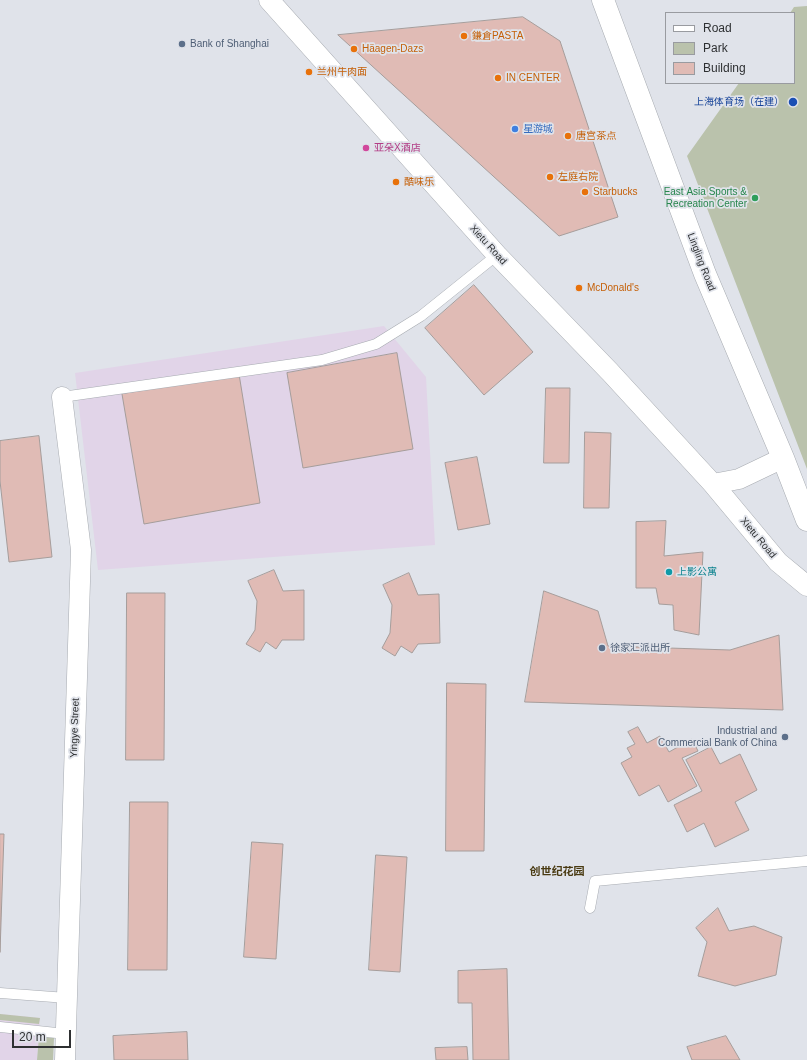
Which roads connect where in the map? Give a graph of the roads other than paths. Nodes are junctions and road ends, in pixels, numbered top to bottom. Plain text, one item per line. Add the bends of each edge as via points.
1 (269, 0) edge
2 (603, 0) edge
3 (497, 255) junction
4 (62, 397) joint
5 (783, 458) junction
6 (713, 484) junction
7 (807, 519) edge
8 (807, 586) edge
9 (807, 861) edge
10 (590, 908) dead end
11 (0, 993) edge
12 (67, 998) junction
13 (0, 1027) edge
14 (66, 1034) junction
15 (65, 1060) edge

1 - 3 street, Xietu Road
2 - 5 street, Lingling Road via 704,274
3 - 4 lane via 421,316 376,344 322,360
3 - 6 street, Xietu Road
4 - 12 street, Yingye Street via 80,550
5 - 6 street via 739,479
5 - 7 street, Lingling Road
6 - 8 street, Xietu Road via 778,562
9 - 10 lane via 595,880
11 - 12 lane
12 - 14 street, Yingye Street
13 - 14 lane
14 - 15 street, Yingye Street

